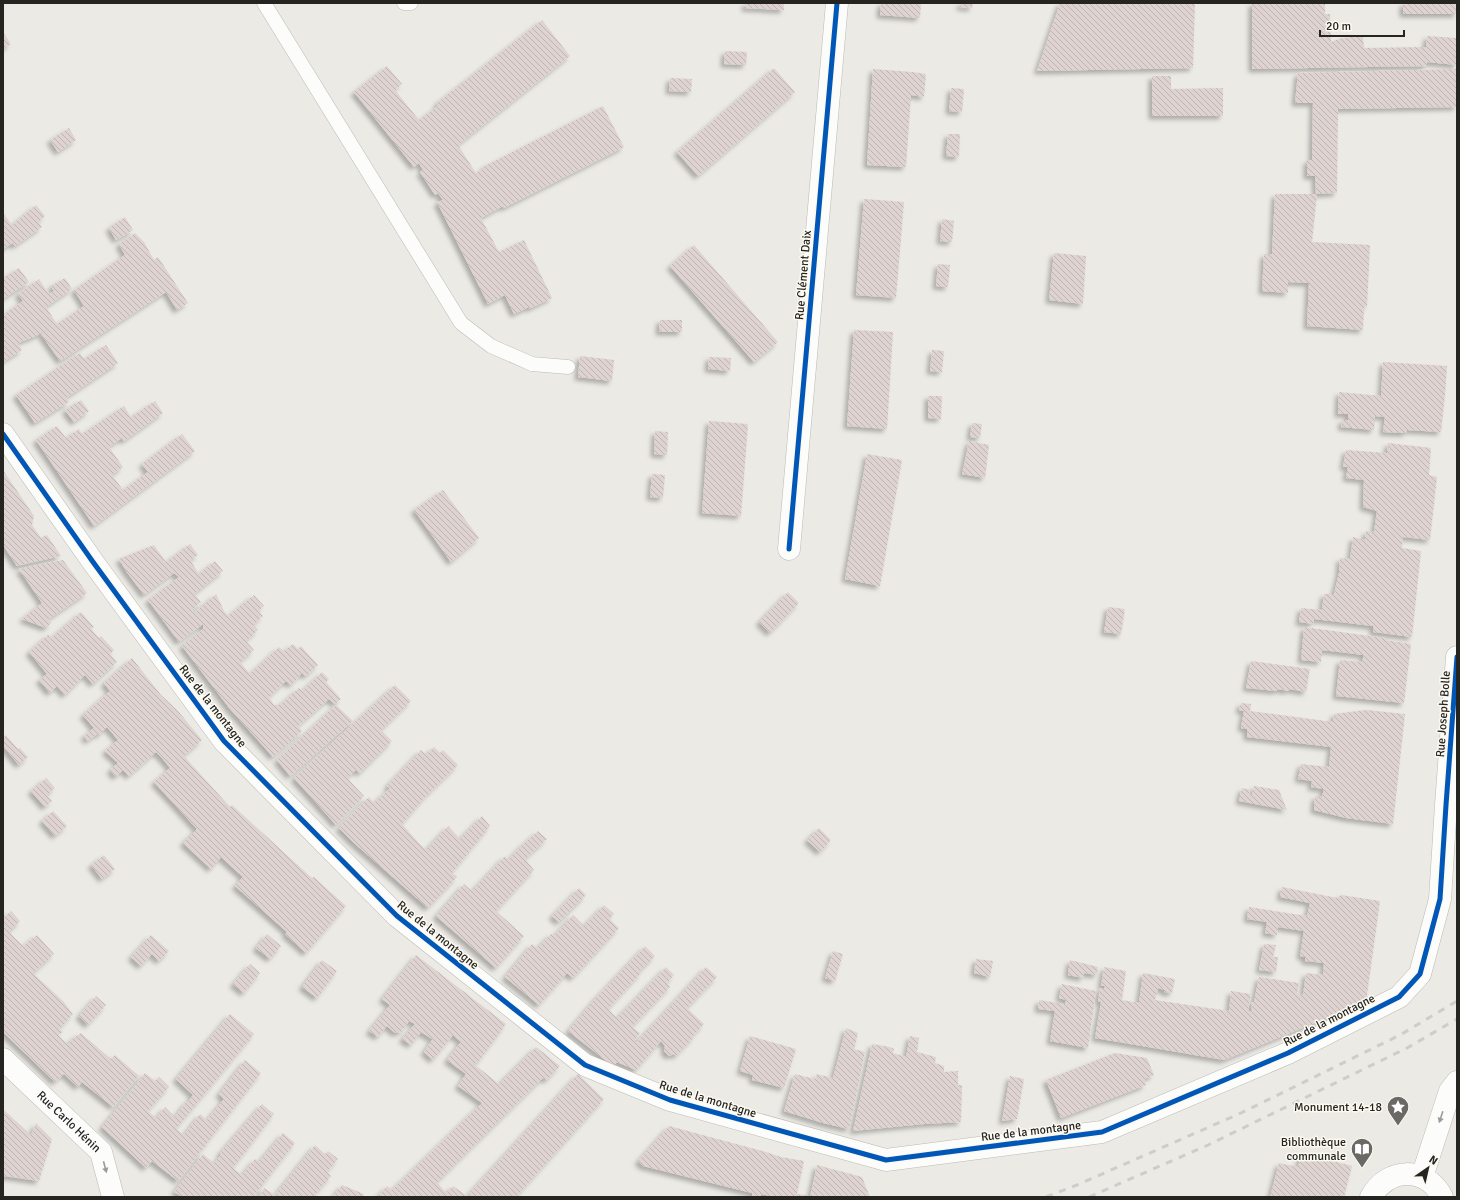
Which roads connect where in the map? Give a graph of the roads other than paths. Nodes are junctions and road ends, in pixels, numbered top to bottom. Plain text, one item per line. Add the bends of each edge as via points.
1 (264, 3) edge
2 (404, 3) edge
3 (411, 3) edge
4 (837, 3) edge
5 (568, 367) dead end
6 (3, 434) edge
7 (789, 549) dead end
8 (1457, 657) edge
9 (1453, 773) edge
10 (3, 1059) edge
11 (1457, 1082) edge
12 (1422, 1177) junction
13 (113, 1197) edge
14 (1371, 1197) edge
15 (1442, 1197) edge

1 - 5 lane via 461,323 491,346 532,364
2 - 3 lane
4 - 7 street, Rue Clément Daix
6 - 9 street, Rue de la montagne via 224,741 397,916 585,1065 670,1100 886,1160 1102,1132 1288,1052 1399,997 1420,974 1440,899
8 - 9 street, Rue Joseph Bolle
10 -> 13 street, Rue Carlo Hénin via 101,1152
11 -> 12 street via 1450,1091
12 - 14 street via 1410,1174 1397,1175 1376,1188
12 - 15 street via 1439,1190

